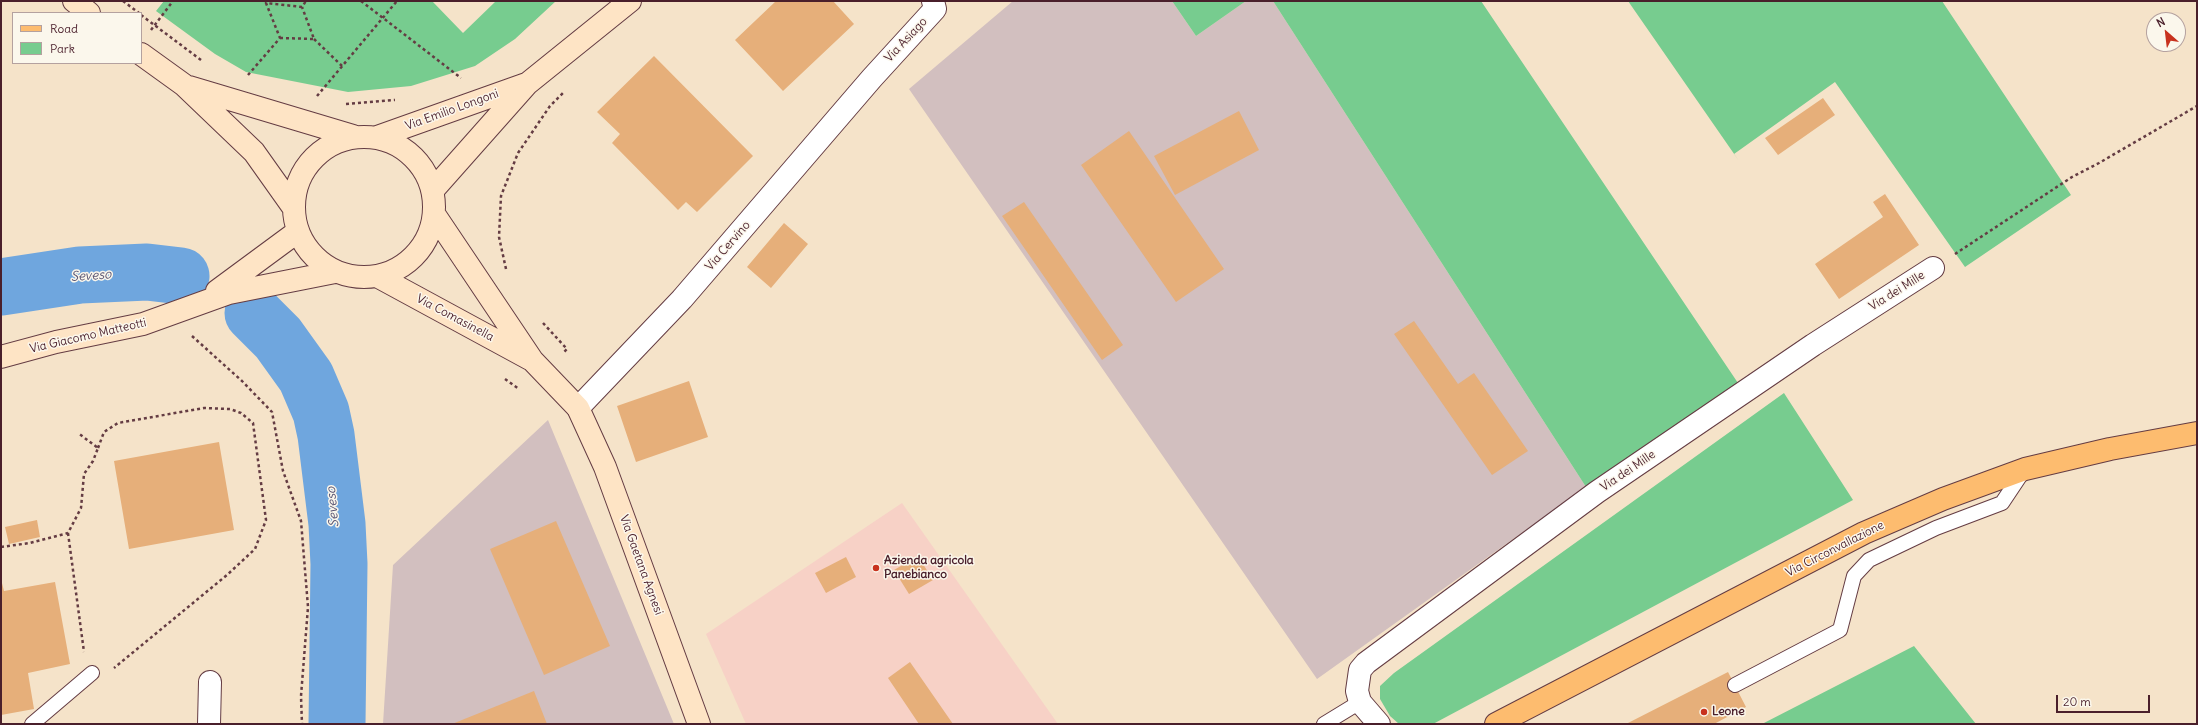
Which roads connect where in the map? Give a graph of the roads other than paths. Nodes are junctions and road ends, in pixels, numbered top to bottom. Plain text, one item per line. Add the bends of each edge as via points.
1 (74, 1) edge
2 (630, 1) edge
3 (933, 1) edge
4 (88, 12) edge
5 (142, 55) edge
6 (872, 78) joint
7 (527, 84) junction
8 (184, 85) junction
9 (353, 136) junction
10 (377, 137) junction
11 (433, 190) junction
12 (293, 207) junction
13 (434, 214) junction
14 (297, 232) junction
15 (1933, 268) road end
16 (335, 272) junction
17 (377, 276) junction
18 (197, 303) junction
19 (1, 357) edge
20 (532, 360) junction
21 (578, 408) junction
22 (2197, 433) edge
23 (2025, 469) junction
24 (92, 673) road end
25 (210, 682) dead end
26 (1735, 685) dead end
27 (1360, 702) junction
28 (32, 724) edge
29 (209, 724) edge
30 (699, 724) edge
31 (1324, 724) edge
32 (1379, 724) edge
33 (1496, 724) edge

1 - 4 street
2 - 7 street, Via Emilio Longoni
3 - 6 street, Via Asiago via 936,9
5 - 8 street
6 - 21 street, Via Cervino via 682,299
7 - 10 street, Via Emilio Longoni
7 - 11 street, Via Emilio Longoni
8 - 9 street
8 - 12 street via 254,152
9 - 10 street
9 - 12 street via 335,142 319,152 306,165 297,186
10 - 11 street via 402,147 422,165
11 - 13 street
12 - 14 street
13 - 17 street via 430,232 422,248 394,271
13 - 20 street, Via Comasinella
14 - 16 street via 312,256
14 - 18 street, Via Giacomo Matteotti via 242,274
15 - 27 street, Via dei Mille via 1813,345 1597,492 1366,662 1357,681 1356,692
16 - 17 street via 356,278
16 - 18 street, Via Giacomo Matteotti via 263,285
17 - 20 street, Via Comasinella
18 - 19 street, Via Giacomo Matteotti via 143,324 56,342
20 - 21 street, Via Comasinella
21 - 30 street, Via Gaetana Agnesi via 605,467
22 - 23 main road, Via Circonvallazione via 2110,449
23 - 26 lane via 2002,503 1936,528 1869,560 1854,576 1840,630
23 - 33 main road, Via Circonvallazione via 1943,499 1864,533
24 - 28 lane
25 - 29 street
27 - 31 lane
27 - 32 street

